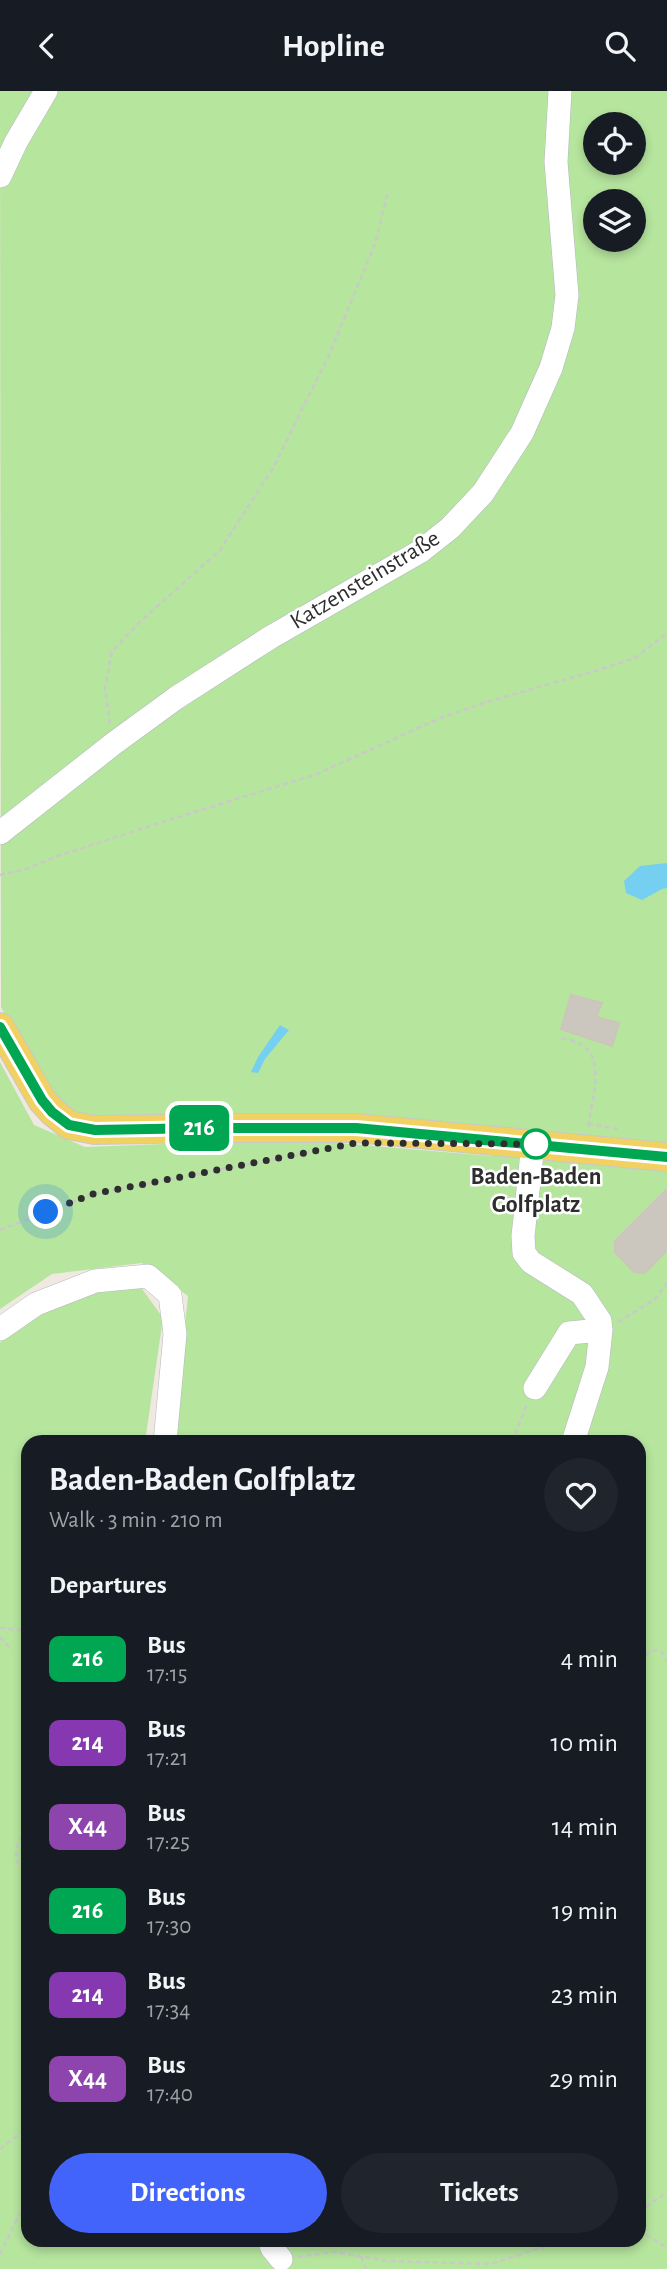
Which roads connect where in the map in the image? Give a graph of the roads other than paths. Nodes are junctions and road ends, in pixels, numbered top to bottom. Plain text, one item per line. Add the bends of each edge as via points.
1 (46, 91) edge
2 (560, 91) edge
3 (0, 176) edge
4 (0, 833) edge
5 (0, 1027) edge
6 (533, 1144) junction
7 (667, 1157) edge
8 (0, 1329) edge
9 (601, 1330) junction
10 (535, 1388) road end
11 (166, 1435) edge
12 (575, 1435) edge

1 - 3 street
2 - 4 street, Katzensteinstraße via 556,162 567,295 563,328 522,433 483,493 421,551 176,698
5 - 6 main road via 42,1100 69,1125 95,1130 356,1128
6 - 7 main road
6 - 9 street via 524,1253 582,1294
8 - 11 street via 36,1304 95,1280 148,1276 170,1295 176,1333
9 - 10 street via 569,1333
9 - 12 street via 597,1367

